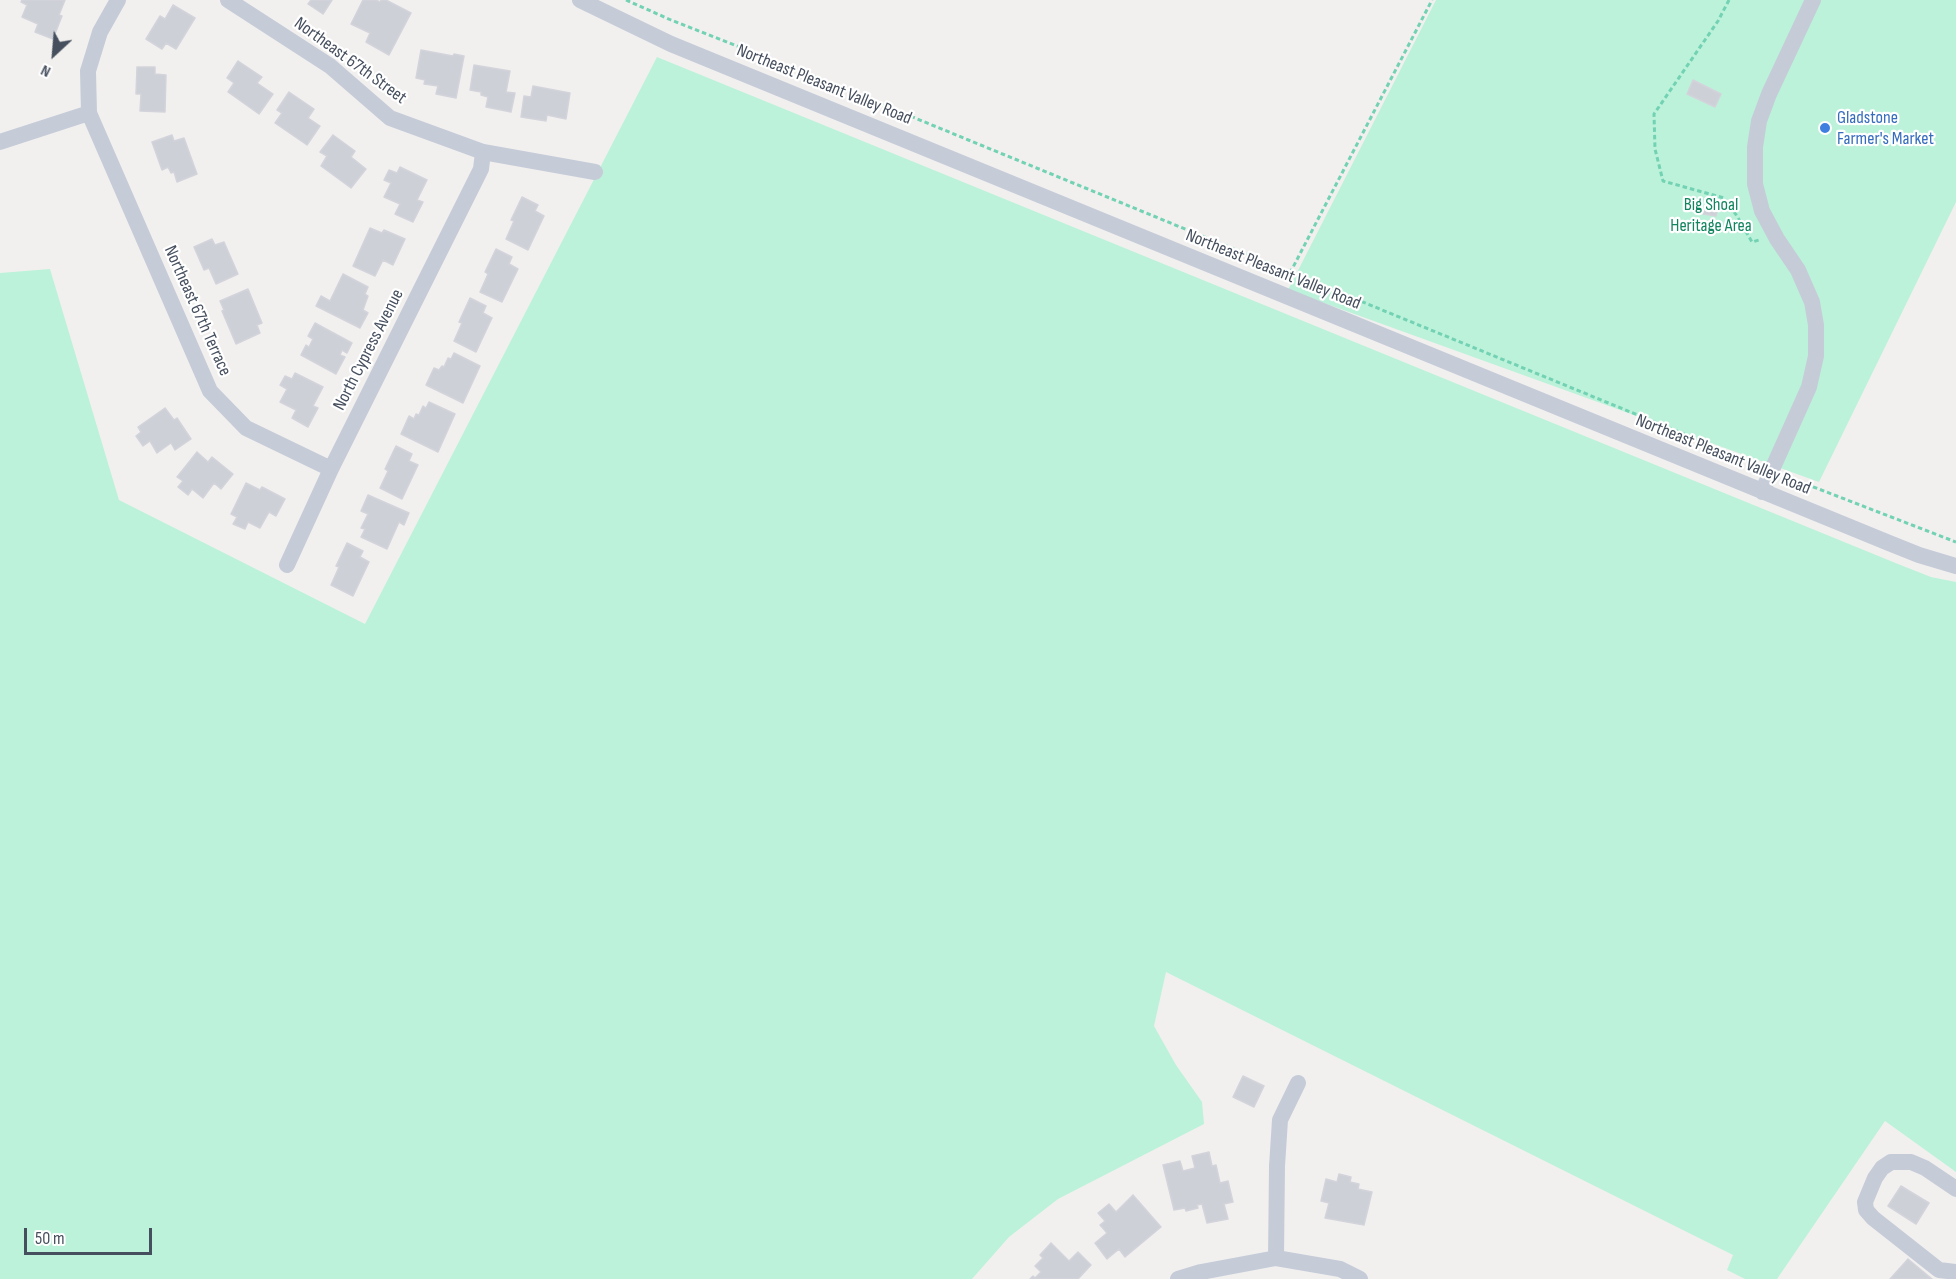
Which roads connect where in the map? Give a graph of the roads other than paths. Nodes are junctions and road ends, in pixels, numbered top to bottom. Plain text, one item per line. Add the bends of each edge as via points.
1 (118, 0) edge
2 (228, 0) edge
3 (580, 0) edge
4 (1813, 0) edge
5 (88, 113) junction
6 (0, 142) edge
7 (483, 152) junction
8 (595, 172) dead end
9 (331, 469) junction
10 (1762, 492) junction
11 (286, 565) dead end
12 (1956, 566) edge
13 (1298, 1083) dead end
14 (1956, 1189) edge
15 (1276, 1258) junction
16 (1956, 1272) edge
17 (1178, 1279) edge
18 (1360, 1279) edge

1 - 5 street via 100,32 88,71
2 - 7 street, Northeast 67th Street via 330,66 390,118
3 - 10 street, Northeast Pleasant Valley Road via 671,44
4 - 10 street via 1769,94 1755,147 1755,184 1762,211 1798,270 1812,302 1816,325 1816,356 1809,387
5 - 6 street
5 - 9 street, Northeast 67th Terrace via 210,391 246,428
7 - 8 street, Northeast 67th Street
7 - 9 street, North Cypress Avenue via 481,169
9 - 11 street, North Cypress Avenue
10 - 12 street, Northeast Pleasant Valley Road via 1918,555
13 - 15 street via 1280,1120
14 - 16 street via 1911,1162 1891,1162 1875,1178 1865,1202 1873,1218 1939,1270
15 - 17 street
15 - 18 street via 1340,1269

